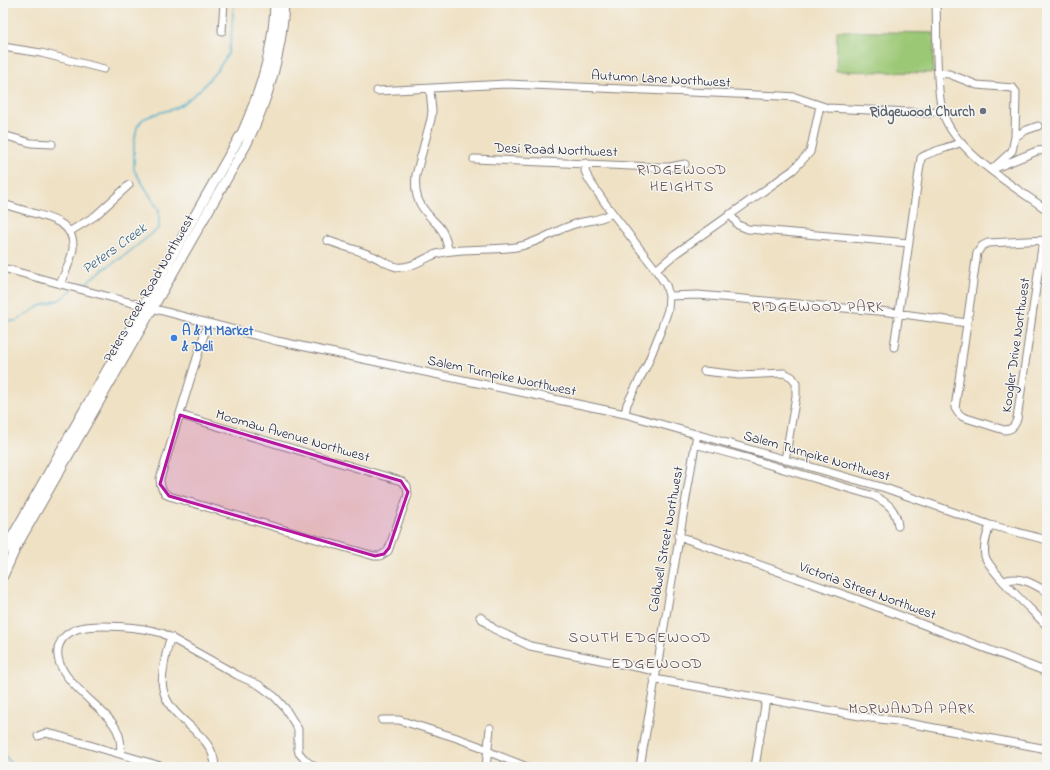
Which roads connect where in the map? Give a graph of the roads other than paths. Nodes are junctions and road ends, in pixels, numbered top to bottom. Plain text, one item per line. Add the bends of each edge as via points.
1 (224, 3) edge
2 (275, 3) edge
3 (284, 3) edge
4 (936, 3) edge
5 (222, 31) dead end
6 (3, 47) edge
7 (104, 69) dead end
8 (938, 73) junction
9 (430, 89) junction
10 (377, 92) dead end
11 (820, 106) junction
12 (942, 109) junction
13 (1038, 126) dead end
14 (3, 135) edge
15 (1015, 137) junction
16 (961, 142) junction
17 (52, 144) dead end
18 (1047, 150) edge
19 (474, 159) dead end
20 (586, 164) junction
21 (685, 164) dead end
22 (991, 170) junction
23 (128, 185) dead end
24 (3, 204) edge
25 (1047, 210) edge
26 (612, 213) junction
27 (730, 214) junction
28 (69, 232) junction
29 (327, 240) dead end
30 (1045, 240) edge
31 (909, 242) junction
32 (449, 251) junction
33 (3, 268) edge
34 (656, 270) junction
35 (62, 285) junction
36 (670, 296) junction
37 (144, 305) junction
38 (153, 308) junction
39 (899, 313) junction
40 (208, 323) junction
41 (967, 323) junction
42 (894, 347) dead end
43 (704, 371) dead end
44 (625, 414) junction
45 (180, 415) junction
46 (697, 434) junction
47 (695, 444) junction
48 (785, 460) junction
49 (990, 525) junction
50 (898, 526) dead end
51 (678, 536) junction
52 (1047, 540) edge
53 (3, 552) edge
54 (3, 576) edge
55 (1004, 581) junction
56 (1047, 592) edge
57 (480, 617) dead end
58 (1047, 626) edge
59 (171, 637) junction
60 (656, 671) junction
61 (1047, 672) edge
62 (654, 679) junction
63 (766, 699) junction
64 (382, 720) dead end
65 (490, 728) dead end
66 (38, 736) dead end
67 (1047, 749) edge
68 (488, 751) junction
69 (120, 754) junction
70 (164, 767) edge
71 (215, 767) edge
72 (316, 767) edge
73 (486, 767) edge
74 (527, 767) edge
75 (640, 767) edge
76 (755, 767) edge

1 - 5 street
2 - 37 main road, Peters Creek Road Northwest via 266,70 254,106 243,131
3 - 38 main road, Peters Creek Road Northwest via 276,65 268,95 255,127
4 - 8 street
6 - 7 street via 41,53
8 - 12 street
8 - 15 street via 949,74 977,85 1014,88
9 - 10 street, Autumn Lane Northwest
9 - 11 street, Autumn Lane Northwest via 506,84 550,85 781,96 801,99
9 - 32 street via 431,120 416,175 416,194 424,211 444,234
11 - 12 street, Autumn Lane Northwest via 929,113
11 - 27 street via 812,146 807,156 793,170
12 - 16 street via 947,122
13 - 15 street
14 - 17 street via 31,143
15 - 22 street via 1012,151
16 - 22 street
16 - 31 street via 925,154 921,158
18 - 22 street via 1037,151
19 - 20 street, Desi Road Northwest
20 - 21 street, Desi Road Northwest via 659,167
20 - 26 street via 586,175
22 - 25 street
23 - 28 street via 95,216
24 - 28 street via 54,219 63,224
26 - 32 street via 601,219 562,228 522,246
26 - 34 street
27 - 31 street via 738,225 748,228
27 - 34 street
28 - 35 street via 72,250
29 - 32 street via 398,267 409,266
30 - 41 street via 988,243 982,246 977,253
30 - 41 street, Koogler Drive Northwest via 1018,419 1014,427 1008,430 963,417 955,408
31 - 39 street
33 - 35 street, Salem Turnpike Northwest
34 - 36 street
35 - 37 street, Salem Turnpike Northwest
36 - 39 street via 698,295
36 - 44 street via 661,330
37 - 38 street, Salem Turnpike Northwest
37 - 53 main road, Peters Creek Road Northwest
38 - 40 street, Salem Turnpike Northwest
38 - 54 main road, Peters Creek Road Northwest via 17,545
39 - 41 street
39 - 42 street
40 - 44 street, Salem Turnpike Northwest via 277,341
40 - 45 street
43 - 48 street via 739,375 781,373 792,377 797,387
44 - 46 street, Salem Turnpike Northwest
45 - 45 street, Moomaw Avenue Northwest via 399,480 407,486 408,492 388,551 376,556 348,549 169,496 162,489 160,479
46 - 47 street, Caldwell Street Northwest
46 - 48 street, Salem Turnpike Northwest
47 - 50 street via 874,496 891,507
47 - 51 street, Caldwell Street Northwest
48 - 49 street, Salem Turnpike Northwest via 900,493
49 - 52 street, Salem Turnpike Northwest
49 - 55 street via 985,541 985,554 988,563
51 - 60 street, Caldwell Street Northwest
51 - 61 street, Victoria Street Northwest via 859,600
55 - 56 street via 1017,579 1034,584
55 - 58 street
57 - 60 street via 494,629 530,646
59 - 69 street via 155,631 134,628 89,626 68,633 60,644 60,666 113,723 120,738
59 - 71 street via 162,677 165,698 172,709 208,744
59 - 72 street via 271,694 298,729 299,753
60 - 62 street, Caldwell Street Northwest
62 - 63 street
62 - 75 street, Caldwell Street Northwest
63 - 67 street
63 - 76 street
64 - 68 street via 399,720
65 - 68 street
66 - 69 street via 50,734
68 - 73 street
68 - 74 street
69 - 70 street

